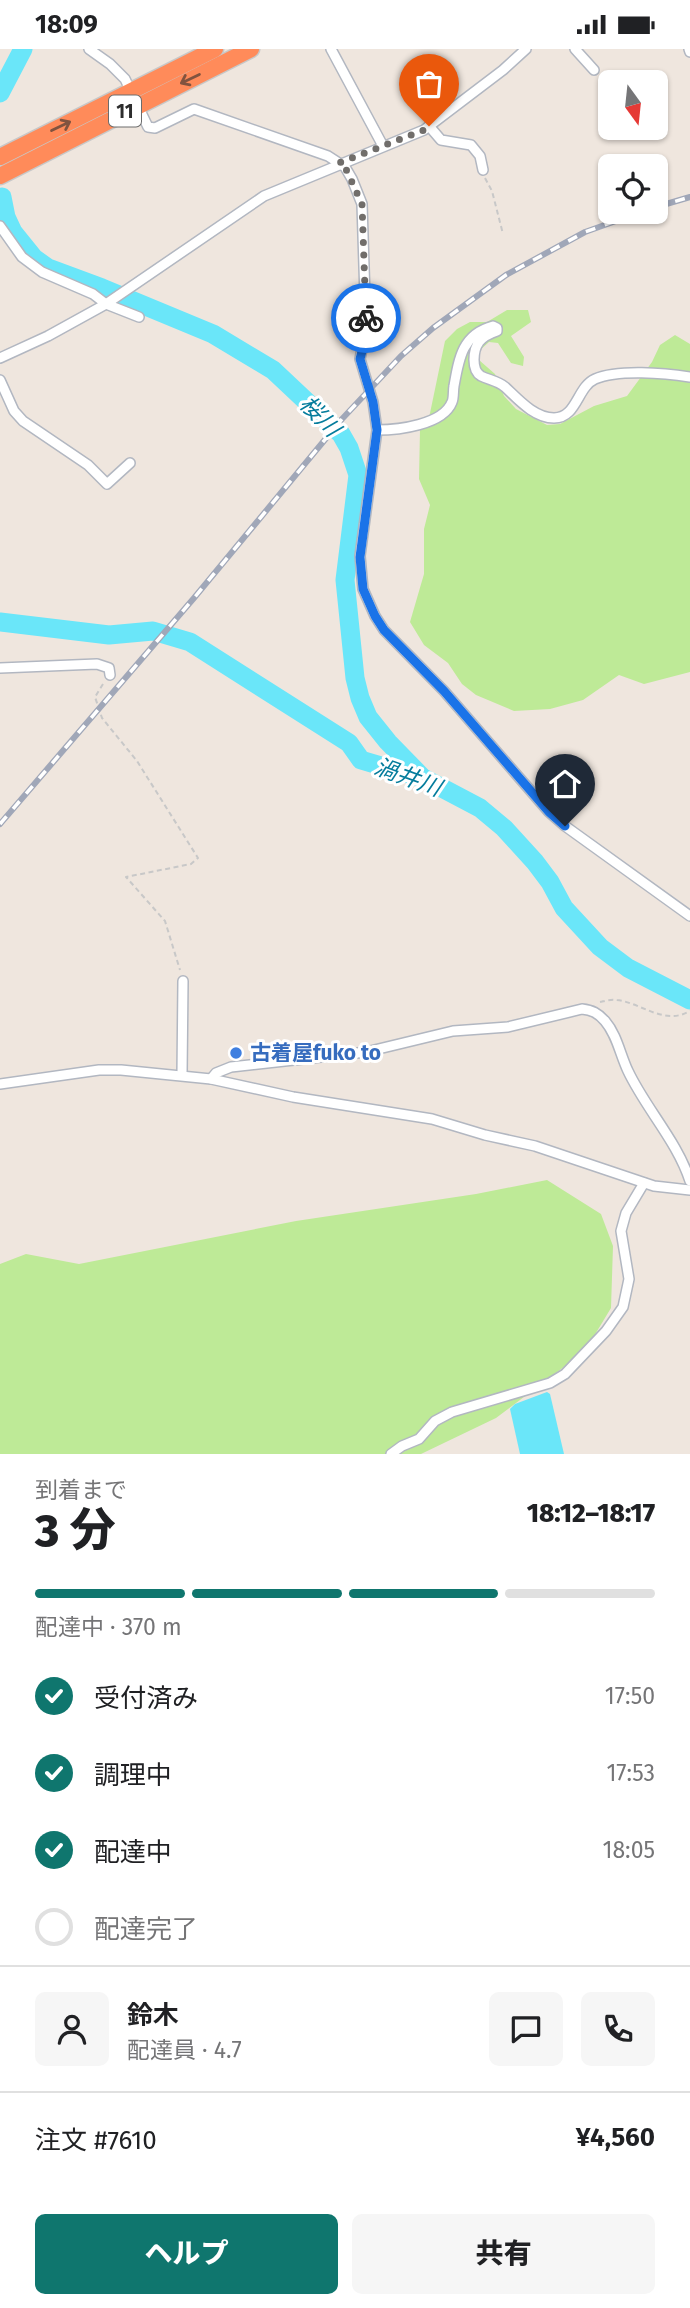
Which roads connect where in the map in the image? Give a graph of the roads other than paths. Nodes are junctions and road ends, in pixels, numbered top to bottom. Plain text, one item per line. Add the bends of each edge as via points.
1 (89, 49) edge
2 (215, 49) edge
3 (251, 49) edge
4 (331, 49) edge
5 (526, 49) edge
6 (575, 49) edge
7 (594, 70) dead end
8 (134, 98) junction
9 (429, 126) junction
10 (383, 146) junction
11 (0, 157) edge
12 (339, 163) junction
13 (483, 170) road end
14 (0, 176) edge
15 (0, 226) edge
16 (109, 302) junction
17 (139, 317) dead end
18 (0, 358) edge
19 (690, 377) edge
20 (0, 380) edge
21 (377, 430) junction
22 (130, 463) dead end
23 (0, 668) edge
24 (110, 675) road end
25 (690, 916) edge
26 (183, 981) road end
27 (182, 1075) junction
28 (211, 1079) junction
29 (0, 1084) edge
30 (690, 1181) edge
31 (644, 1183) junction
32 (690, 1190) edge
33 (391, 1454) edge

1 - 8 street via 125,79
2 - 8 highway, 11
3 -> 8 highway, 11
4 - 10 street
5 - 9 street
6 - 7 street
11 -> 8 highway, 11
8 - 12 street via 148,127 194,110 296,143
8 - 14 highway, 11
9 - 10 street
9 - 13 street via 441,140 471,145
10 - 12 street
12 - 16 street via 264,196
12 - 21 street via 362,204 366,329 360,359
15 - 16 street via 22,257 42,272
16 - 17 street
16 - 18 street
19 - 21 street via 622,374 594,380 566,414 548,417 476,370 473,361 478,343 497,331 493,326 469,338 447,409 418,425
20 - 22 street via 23,421 88,465 107,484
21 - 25 street via 360,557 363,589 384,630 549,812
23 - 24 street via 97,664 109,668
26 - 27 street
27 - 28 street
27 - 29 street via 99,1070
28 - 30 street via 231,1067 366,1052 453,1031 508,1027 591,1010 611,1029 628,1071
28 - 31 street via 432,1119 535,1146
31 - 32 street
31 - 33 street via 621,1231 629,1279 623,1307 606,1331 565,1374 550,1383 452,1412 435,1421 419,1439

